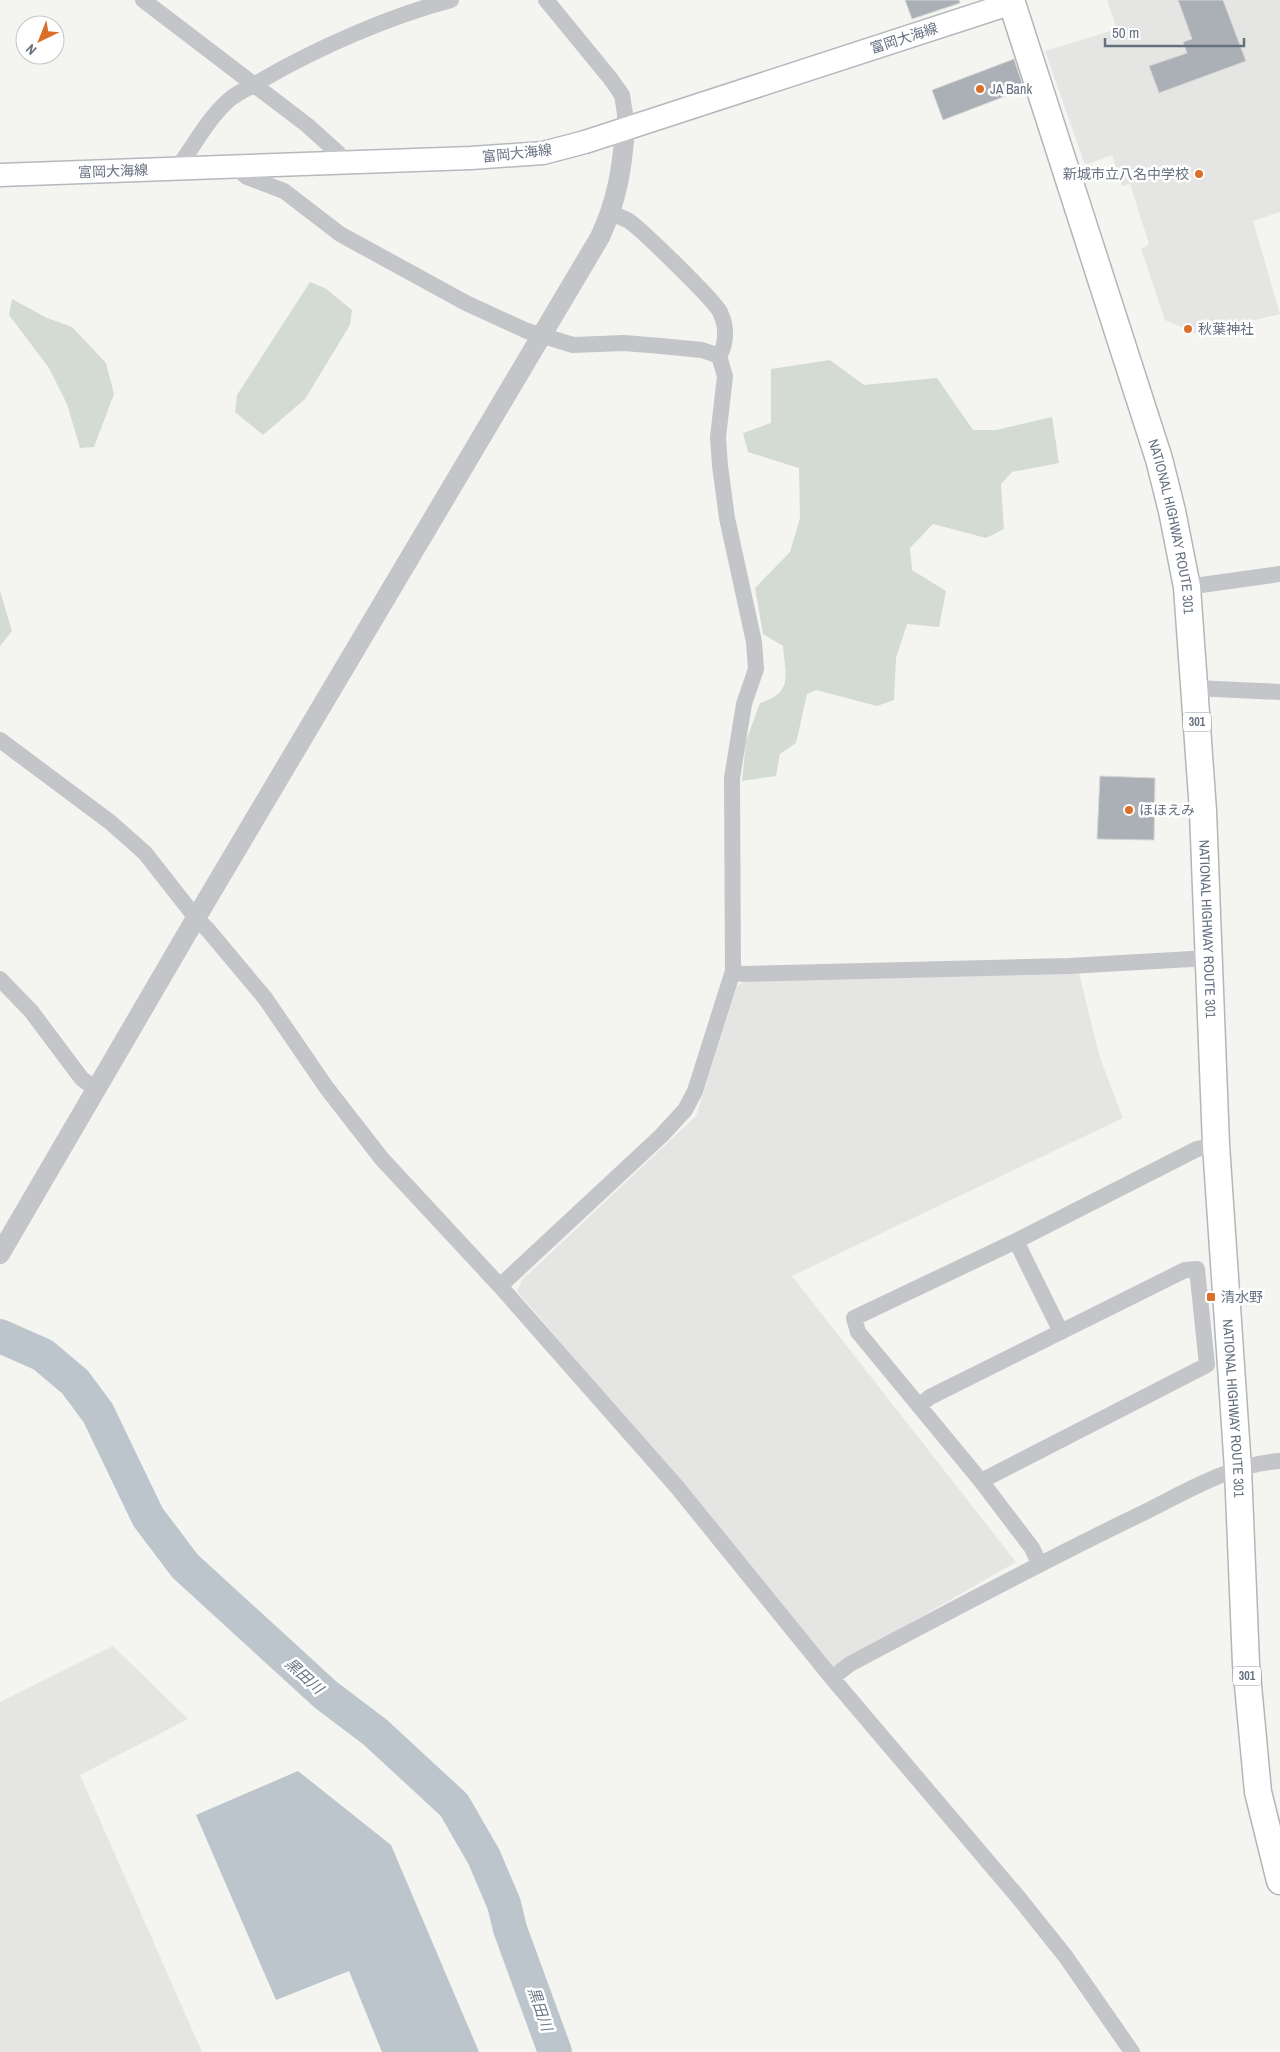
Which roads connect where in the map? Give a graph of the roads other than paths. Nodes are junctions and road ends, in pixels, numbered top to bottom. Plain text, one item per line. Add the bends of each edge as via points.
1 (143, 0) edge
2 (452, 0) edge
3 (546, 0) edge
4 (1011, 2) edge
5 (253, 85) junction
6 (625, 129) junction
7 (344, 163) junction
8 (235, 167) junction
9 (180, 168) junction
10 (0, 175) edge
11 (611, 213) junction
12 (543, 336) junction
13 (719, 356) junction
14 (1280, 574) edge
15 (1187, 587) junction
16 (1194, 688) junction
17 (1280, 692) edge
18 (0, 740) edge
19 (196, 918) junction
20 (1209, 958) junction
21 (734, 971) junction
22 (0, 979) edge
23 (96, 1089) junction
24 (1216, 1145) junction
25 (1016, 1241) junction
26 (0, 1254) edge
27 (500, 1286) junction
28 (1061, 1332) junction
29 (920, 1405) junction
30 (1280, 1461) edge
31 (1238, 1469) junction
32 (981, 1482) junction
33 (1040, 1563) junction
34 (832, 1678) junction
35 (1280, 1881) edge
36 (1132, 2052) edge

1 - 5 street
2 - 5 street via 326,47
3 - 6 street via 622,95
4 - 6 main road, 富岡大海線
4 - 15 highway, NATIONAL HIGHWAY ROUTE 301 / 301 via 1159,459
5 - 7 street via 313,131 338,153
5 - 9 street via 230,99 212,119
6 - 7 main road, 富岡大海線 via 542,153
6 - 11 street via 619,187
7 - 8 main road, 富岡大海線
8 - 9 main road, 富岡大海線
8 - 12 street via 247,177 284,191 340,234 466,303
9 - 10 main road, 富岡大海線
11 - 12 street
11 - 13 street via 629,221 720,311 725,329 724,348
12 - 13 street via 573,345 661,346 702,350
12 - 19 street
13 - 21 street via 724,376 718,437 721,474 727,518 754,642 756,669 744,704 732,778
14 - 15 street
15 - 16 highway, NATIONAL HIGHWAY ROUTE 301 / 301
16 - 17 street
16 - 20 highway, NATIONAL HIGHWAY ROUTE 301 / 301
18 - 19 street via 110,822 145,853
19 - 23 street
19 - 27 street via 264,998 326,1087 382,1159
20 - 21 street via 1069,966 742,974
20 - 24 highway, NATIONAL HIGHWAY ROUTE 301 / 301
21 - 27 street via 695,1091 685,1110 662,1136
22 - 23 street via 31,1011 82,1079
23 - 26 street
24 - 25 street via 1197,1149
24 - 31 highway, NATIONAL HIGHWAY ROUTE 301 / 301
25 - 28 street
25 - 29 street via 854,1318 858,1332
27 - 34 street via 678,1487
28 - 29 street via 930,1397
28 - 32 street via 1184,1270 1197,1269 1208,1365
29 - 32 street
30 - 31 street
31 - 33 street
31 - 35 highway, NATIONAL HIGHWAY ROUTE 301 / 301 via 1246,1664 1258,1792
32 - 33 street
33 - 34 street via 850,1664
34 - 36 street via 1018,1896 1066,1957

